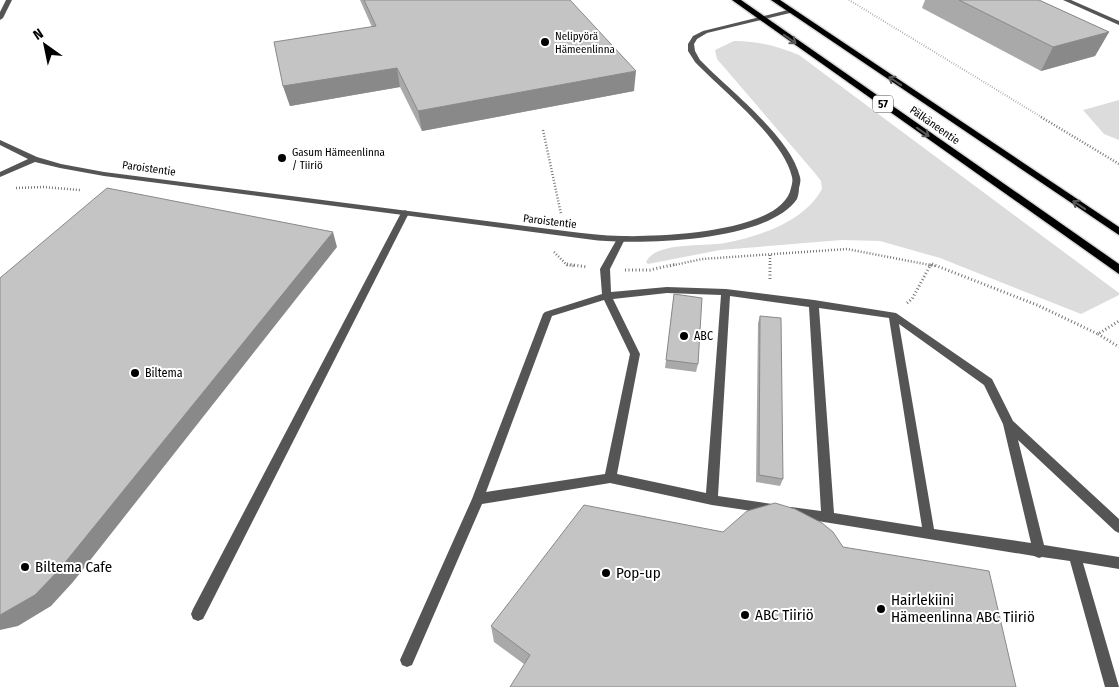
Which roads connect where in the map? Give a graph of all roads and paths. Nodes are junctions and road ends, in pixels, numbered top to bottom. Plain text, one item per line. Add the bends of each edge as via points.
1 (9, 0) edge
2 (736, 0) edge
3 (775, 0) edge
4 (849, 0) edge
5 (1066, 0) edge
6 (1088, 0) edge
7 (1075, 4) junction
8 (792, 11) junction
9 (0, 18) edge
10 (762, 18) junction
11 (1119, 24) edge
12 (544, 130) dead end
13 (0, 142) edge
14 (34, 159) junction
15 (1119, 164) edge
16 (0, 175) edge
17 (405, 213) junction
18 (1119, 232) edge
19 (565, 234) junction
20 (621, 239) junction
21 (770, 255) dead end
22 (931, 264) dead end
23 (1119, 270) edge
24 (726, 292) junction
25 (607, 296) junction
26 (770, 298) junction
27 (814, 304) junction
28 (893, 315) junction
29 (1098, 334) dead end
30 (1119, 347) edge
31 (1009, 424) junction
32 (610, 478) junction
33 (478, 498) junction
34 (712, 500) junction
35 (828, 518) junction
36 (1119, 527) edge
37 (929, 533) junction
38 (1039, 552) junction
39 (1075, 557) junction
40 (1119, 563) edge
41 (198, 614) dead end
42 (407, 660) dead end
43 (1112, 687) edge

1 - 9 street
2 - 10 main road, Pälkäneentie / 57
3 - 8 main road, Pälkäneentie / 57
4 - 15 path
5 - 7 street
6 - 7 street
7 - 11 street
8 - 10 street, Paroistentie
18 -> 8 main road, Pälkäneentie / 57
10 - 20 street, Paroistentie via 694,37 690,43 691,52 755,118 791,163 797,180 790,202 762,221 734,229 700,235
10 -> 23 main road, Pälkäneentie / 57
12 - 19 path
13 - 14 street, Paroistentie
14 - 16 street
14 - 17 street, Paroistentie via 104,174
17 - 19 street, Paroistentie
17 - 41 street
19 - 20 street, Paroistentie
20 - 25 street via 606,269
21 - 26 path
22 - 28 path via 912,299
24 - 25 street via 668,290
24 - 26 street
24 - 34 street
25 - 32 street via 636,354
25 - 33 street via 548,314
26 - 27 street
27 - 28 street
27 - 35 street
28 - 31 street via 988,382
28 - 37 street
29 - 30 path
31 - 36 street
31 - 38 street
32 - 33 street
32 - 34 street
33 - 42 street
34 - 35 street
35 - 37 street
37 - 38 street
38 - 39 street
39 - 40 street
39 - 43 street

